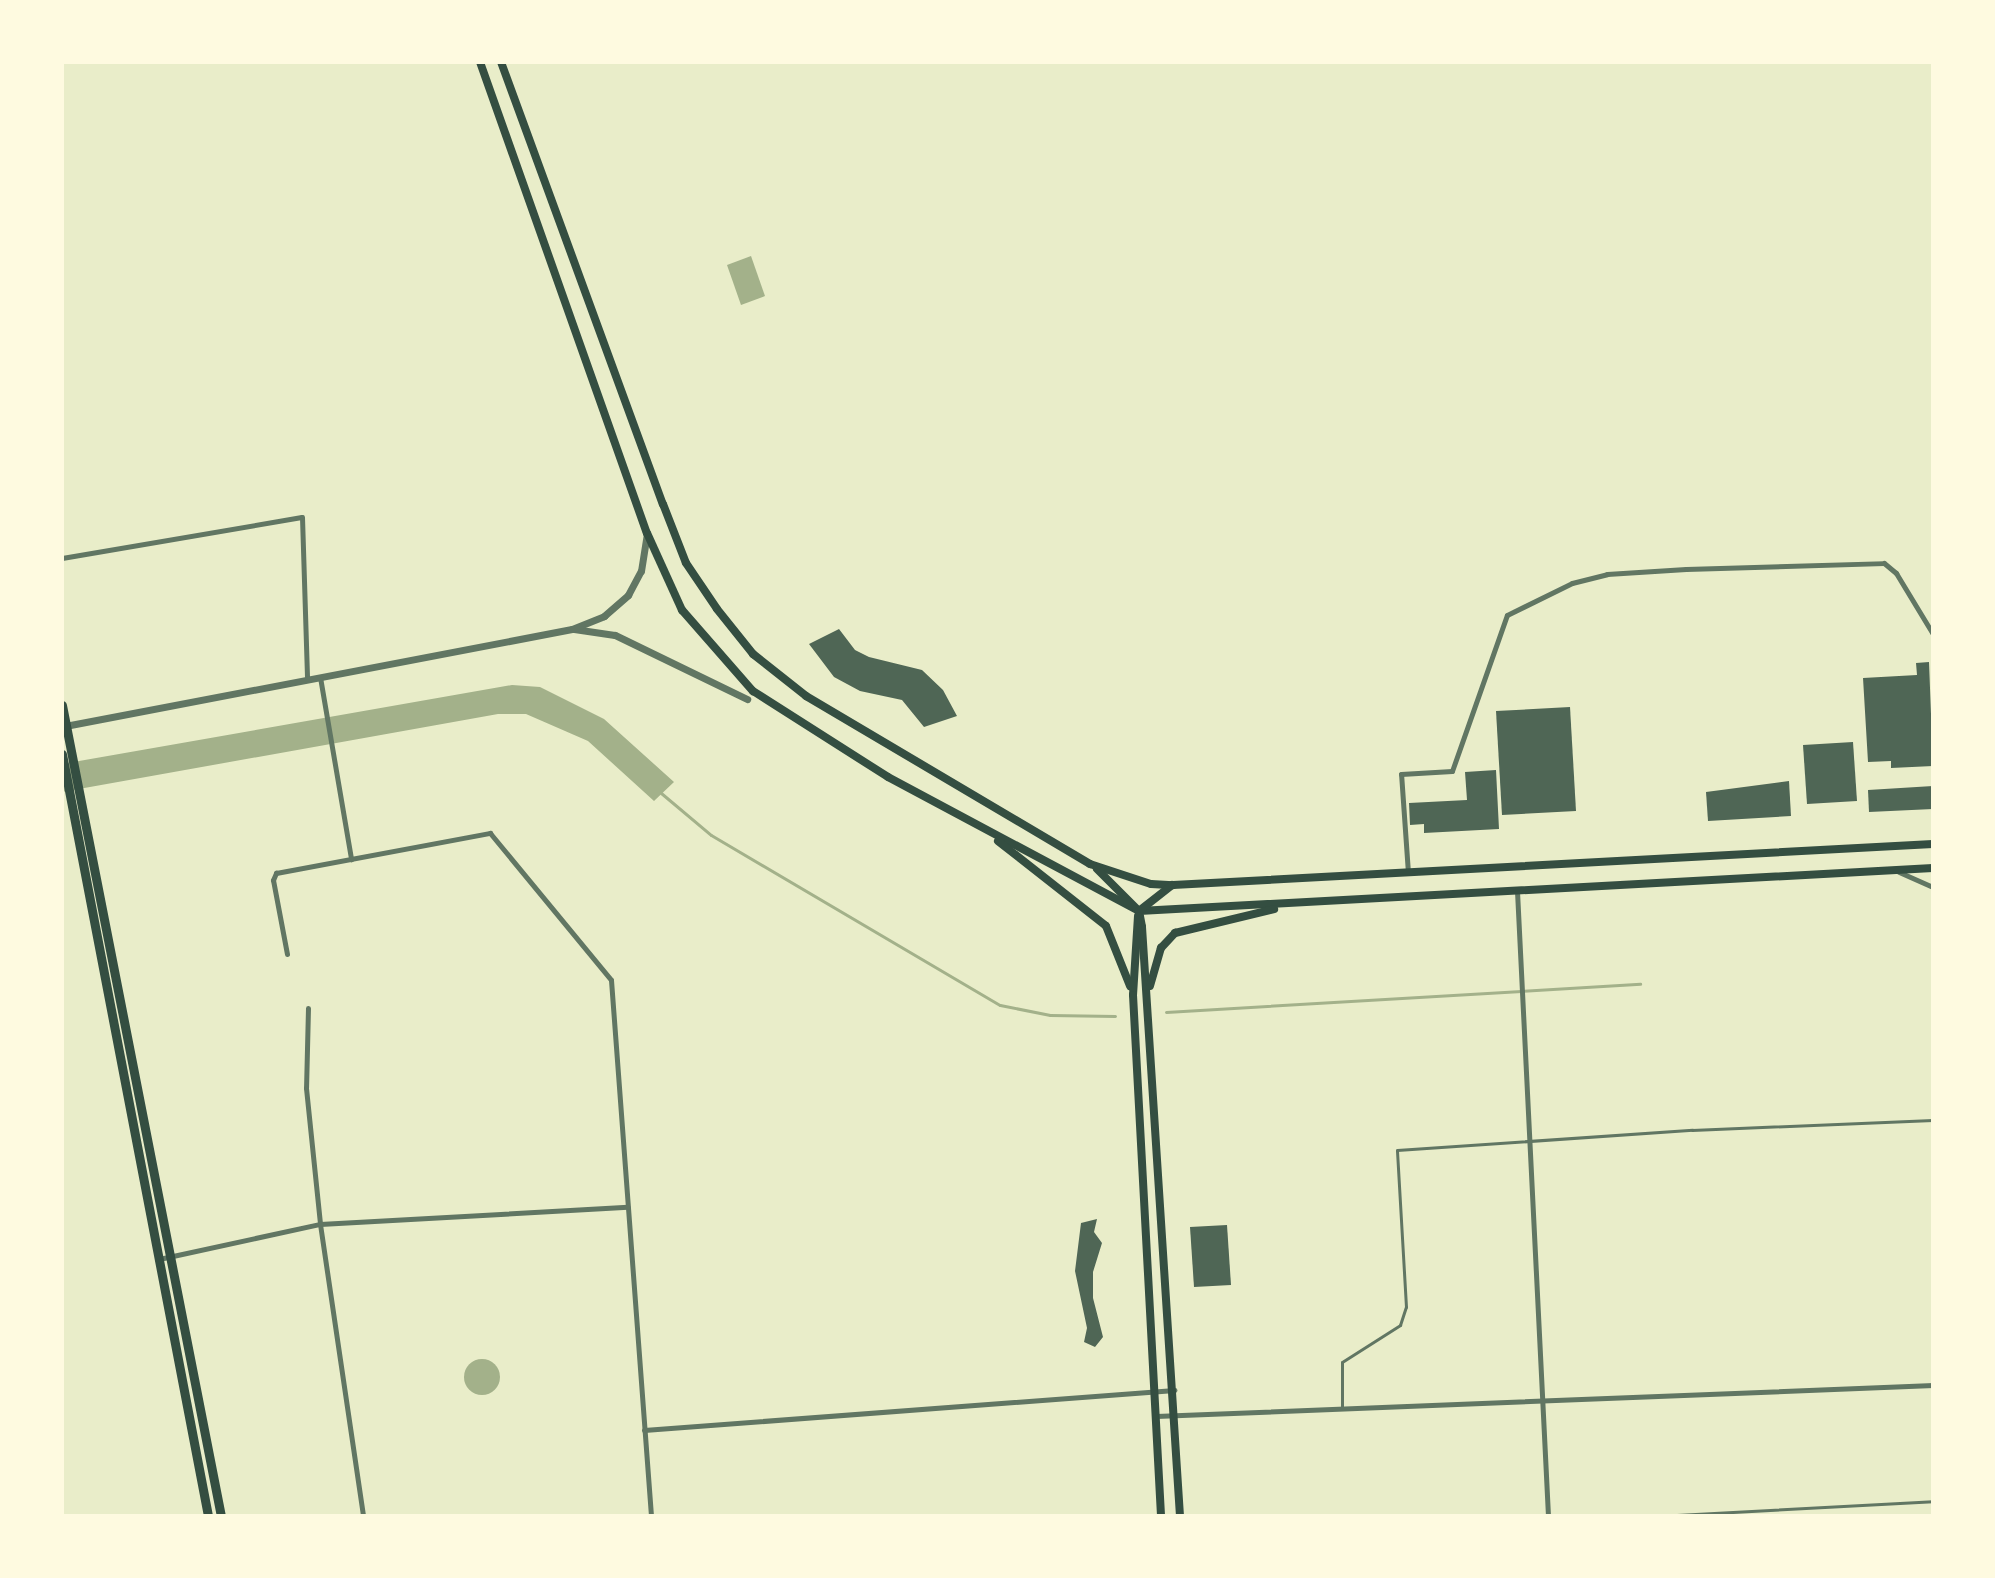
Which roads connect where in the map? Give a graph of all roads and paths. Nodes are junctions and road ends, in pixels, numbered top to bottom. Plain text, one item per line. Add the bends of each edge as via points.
1 (480, 62) edge
2 (501, 62) edge
3 (647, 533) junction
4 (62, 558) edge
5 (572, 629) junction
6 (1933, 634) edge
7 (320, 677) junction
8 (307, 680) junction
9 (747, 699) dead end
10 (62, 705) edge
11 (65, 726) edge
12 (66, 759) edge
13 (75, 796) junction
14 (969, 820) junction
15 (1933, 844) edge
16 (351, 859) junction
17 (1090, 864) junction
18 (1933, 868) edge
19 (1895, 870) junction
20 (1408, 873) junction
21 (1173, 885) junction
22 (1933, 887) edge
23 (1517, 891) junction
24 (1310, 902) junction
25 (1139, 911) junction
26 (287, 954) dead end
27 (1133, 995) junction
28 (1148, 1002) junction
29 (308, 1008) dead end
30 (1933, 1120) edge
31 (1529, 1141) junction
32 (628, 1207) junction
33 (320, 1224) junction
34 (170, 1257) junction
35 (159, 1259) junction
36 (1933, 1385) edge
37 (1175, 1390) junction
38 (1154, 1391) junction
39 (1546, 1404) junction
40 (1342, 1409) junction
41 (1177, 1415) junction
42 (1156, 1416) junction
43 (644, 1430) junction
44 (1933, 1501) edge
45 (208, 1515) edge
46 (221, 1516) edge
47 (363, 1516) edge
48 (651, 1516) edge
49 (1161, 1516) edge
50 (1180, 1516) edge
51 (1548, 1516) edge
52 (1658, 1516) edge

1 - 3 main road
2 - 17 main road via 686,563 717,609 753,654 806,696
3 - 5 street via 641,571 628,595 604,616
3 - 14 main road via 682,610 753,691 812,733
4 - 8 street via 302,517
5 - 7 street
5 - 9 street via 615,635
6 - 20 street via 1892,566 1884,563 1672,570 1572,583 1507,615 1452,771 1401,774
7 - 8 street
7 - 16 street
8 - 11 street
10 - 11 highway
11 - 12 highway
12 - 13 highway
13 - 34 highway
13 - 35 highway
14 - 25 main road
14 - 27 main road via 1106,926
15 - 20 main road
16 - 26 street via 276,873
16 - 32 street via 490,833 611,980
17 - 21 main road via 1151,884
17 - 25 main road via 1119,886
18 - 19 main road
19 - 22 street
19 - 23 main road
20 - 21 main road
21 - 25 main road
23 - 24 main road
23 - 31 street
24 - 25 main road
24 - 28 main road via 1175,933 1161,948
25 - 27 main road
25 - 28 main road
27 - 38 main road
28 - 37 main road
29 - 33 street via 306,1088
30 - 31 lane
31 - 39 street
31 - 40 lane via 1397,1150 1406,1307 1400,1325 1342,1362
32 - 33 street
32 - 43 street
33 - 34 street
33 - 47 street
34 - 35 street
34 - 46 highway
35 - 45 highway
36 - 39 street
37 - 38 street
37 - 41 main road
38 - 42 main road
38 - 43 street
39 - 40 street
39 - 51 street
40 - 41 street
41 - 42 street
41 - 50 main road
42 - 49 main road
43 - 48 street
44 - 52 lane

